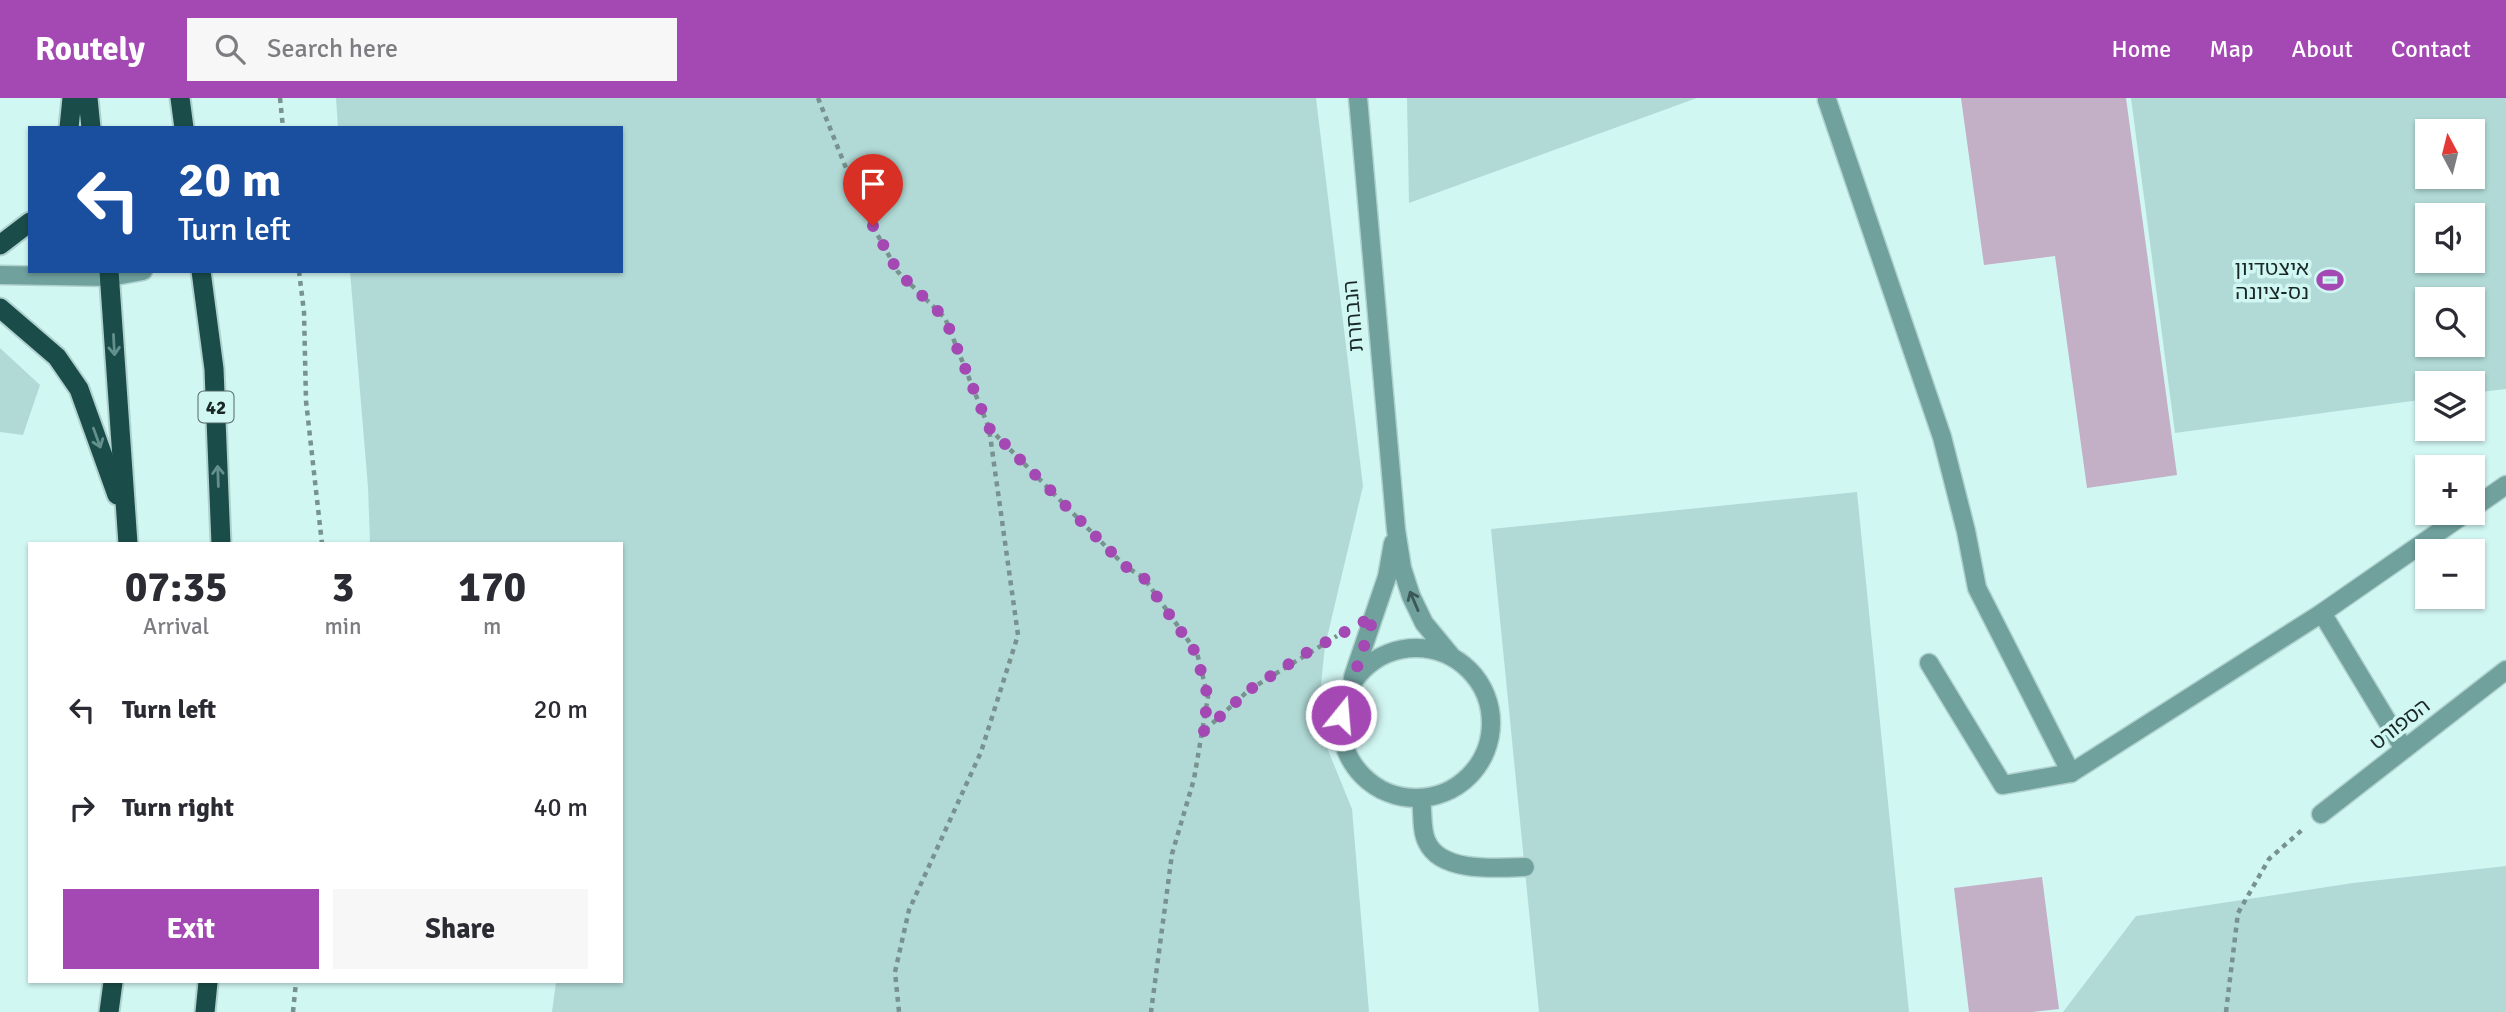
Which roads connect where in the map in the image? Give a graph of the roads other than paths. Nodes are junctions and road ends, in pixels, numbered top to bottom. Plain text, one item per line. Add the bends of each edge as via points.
1 (72, 98) edge
2 (88, 98) edge
3 (180, 98) edge
4 (1357, 98) edge
5 (1827, 100) dead end
6 (69, 126) edge
7 (91, 126) edge
8 (184, 126) edge
9 (28, 224) edge
10 (0, 245) edge
11 (201, 273) edge
12 (109, 274) edge
13 (0, 275) edge
14 (0, 308) edge
15 (2506, 485) edge
16 (2485, 500) edge
17 (126, 520) junction
18 (2449, 525) edge
19 (1396, 530) junction
20 (128, 542) edge
21 (221, 542) edge
22 (2322, 613) junction
23 (1452, 657) junction
24 (1929, 663) dead end
25 (2506, 670) edge
26 (1349, 690) junction
27 (2404, 749) junction
28 (2071, 773) junction
29 (1421, 798) junction
30 (2321, 814) road end
31 (1525, 867) dead end
32 (113, 983) edge
33 (208, 983) edge
34 (108, 1012) edge
35 (205, 1012) edge

1 - 6 highway
2 - 7 highway
3 - 8 highway
4 - 19 street, הנבחרת
5 - 28 street via 1942,437 1977,589
9 - 10 highway
21 -> 11 highway, 42 via 214,369
12 - 13 street
12 -> 17 highway
14 -> 17 highway via 57,357 79,389
15 - 16 street
17 - 20 highway
18 - 22 street
23 -> 19 street, הנבחרת via 1424,623 1411,596
19 - 26 street, הנבחרת via 1388,577
22 - 27 street
22 - 28 street
23 - 26 street via 1429,649 1381,656 1362,670
23 - 29 street via 1471,671 1485,691 1492,715 1490,739 1466,780
24 - 28 street via 2003,785
25 - 27 street, הספורט
26 - 29 street via 1341,715 1343,741 1354,765 1372,784 1395,795
27 - 30 street, הספורט
29 - 31 street via 1426,842 1440,858 1472,867
32 - 34 highway
33 - 35 highway

